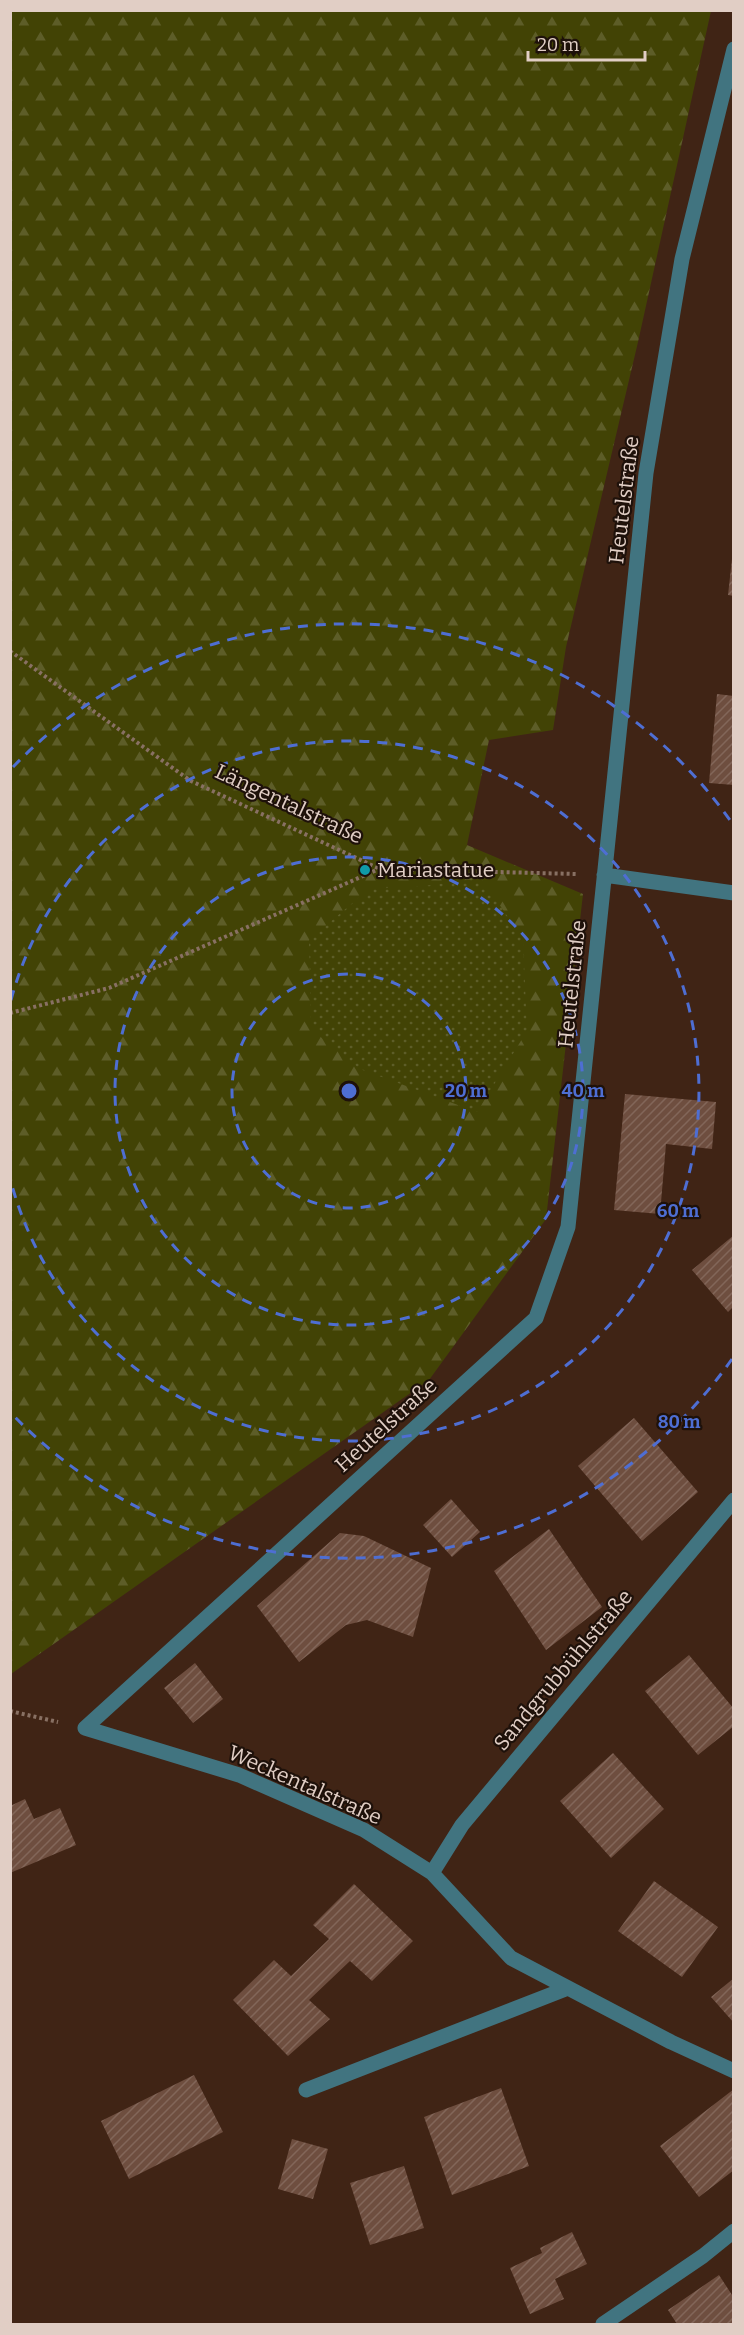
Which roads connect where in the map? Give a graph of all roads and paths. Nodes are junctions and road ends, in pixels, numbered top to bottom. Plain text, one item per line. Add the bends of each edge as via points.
1 (734, 49) edge
2 (10, 651) edge
3 (380, 869) junction
4 (604, 875) junction
5 (734, 893) edge
6 (10, 1013) edge
7 (734, 1500) edge
8 (10, 1711) edge
9 (85, 1728) junction
10 (432, 1873) junction
11 (568, 1988) junction
12 (734, 2071) edge
13 (306, 2090) dead end
14 (734, 2231) edge
15 (603, 2325) edge

1 - 4 street, Heutelstraße via 682,259 646,473
2 - 3 path, Längentalstraße via 191,781
3 - 4 path, Längentalstraße
3 - 6 path via 109,988
4 - 5 street
4 - 9 street, Heutelstraße via 568,1227 536,1318
7 - 10 street, Sandgrubbühlstraße via 462,1825
8 - 9 path
9 - 10 street, Weckentalstraße via 239,1775 364,1830
10 - 11 street, Weckentalstraße via 511,1958
11 - 12 street, Weckentalstraße
11 - 13 street
14 - 15 street

